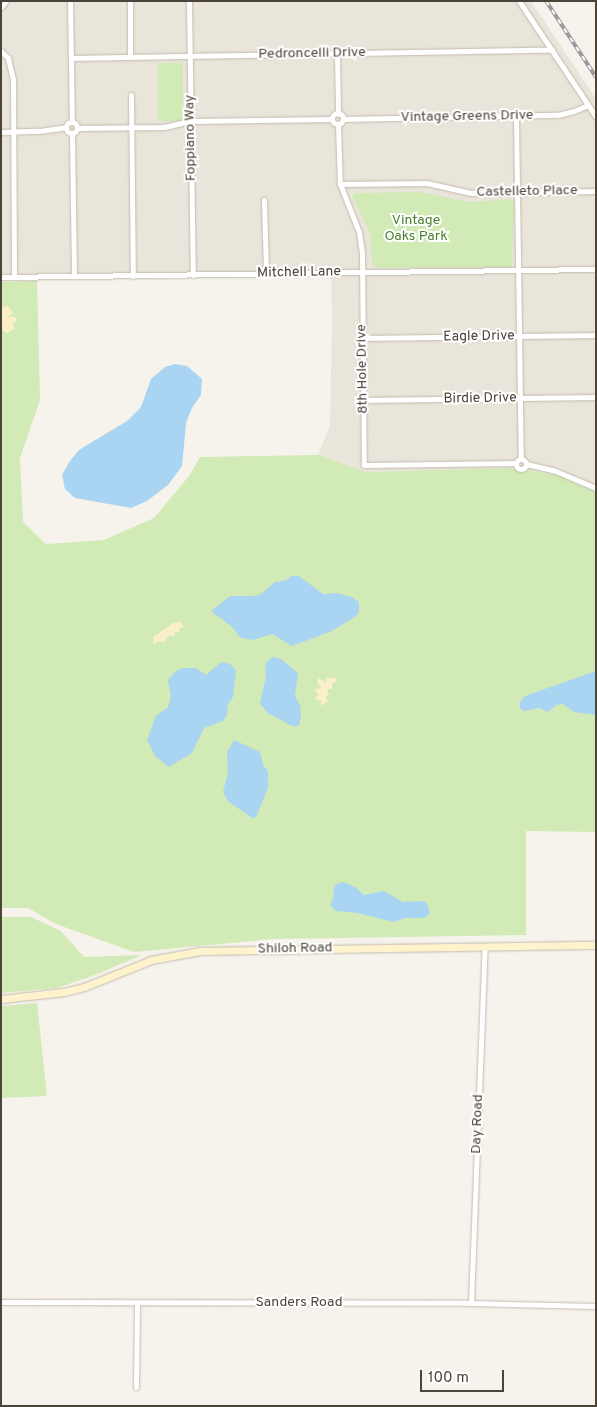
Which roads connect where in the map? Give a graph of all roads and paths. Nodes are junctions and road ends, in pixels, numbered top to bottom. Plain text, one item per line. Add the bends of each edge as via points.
1 (6, 1) edge
2 (70, 1) edge
3 (130, 1) edge
4 (189, 1) edge
5 (519, 1) edge
6 (1, 6) edge
7 (552, 50) junction
8 (1, 51) edge
9 (337, 54) junction
10 (190, 56) junction
11 (130, 57) junction
12 (72, 58) junction
13 (131, 96) dead end
14 (588, 104) junction
15 (338, 114) junction
16 (596, 116) edge
17 (516, 117) junction
18 (332, 119) junction
19 (343, 119) junction
20 (72, 122) junction
21 (191, 122) junction
22 (338, 125) junction
23 (131, 127) junction
24 (66, 128) junction
25 (78, 128) junction
26 (1, 132) edge
27 (12, 132) junction
28 (72, 133) junction
29 (340, 184) junction
30 (596, 191) edge
31 (517, 192) junction
32 (264, 200) dead end
33 (596, 269) edge
34 (518, 270) junction
35 (362, 272) junction
36 (266, 273) junction
37 (193, 275) junction
38 (14, 276) junction
39 (74, 276) junction
40 (133, 276) junction
41 (1, 277) edge
42 (519, 336) junction
43 (596, 336) edge
44 (362, 338) junction
45 (520, 398) junction
46 (596, 398) edge
47 (363, 400) junction
48 (521, 459) junction
49 (516, 463) junction
50 (526, 464) junction
51 (596, 488) edge
52 (596, 945) edge
53 (485, 946) junction
54 (1, 999) edge
55 (1, 1302) edge
56 (471, 1303) junction
57 (137, 1304) junction
58 (596, 1306) edge
59 (136, 1387) dead end

1 - 6 street
2 - 12 street
3 - 11 street
4 - 10 street, Foppiano Way
5 - 7 street
7 - 9 street, Pedroncelli Drive
7 - 14 street
8 - 27 street via 8,58 12,79
9 - 10 street, Pedroncelli Drive
9 - 15 street
10 - 11 street, Pedroncelli Drive
10 - 21 street, Foppiano Way
11 - 12 street, Pedroncelli Drive
12 - 20 street
13 - 23 street
14 - 16 street
14 - 17 street, Vintage Greens Drive via 558,115
15 - 18 street
15 - 19 street
17 - 19 street, Vintage Greens Drive
17 - 31 street
18 - 21 street
18 - 22 street
19 - 22 street
20 - 24 street
20 - 25 street
21 - 23 street via 164,127
21 - 37 street, Foppiano Way
22 - 29 street, 8th Hole Drive
23 - 25 street
23 - 40 street
24 - 27 street
24 - 28 street
25 - 28 street
26 - 27 street
27 - 38 street
28 - 39 street
29 - 31 street, Castelleto Place via 427,183 472,193
29 - 35 street, 8th Hole Drive via 359,232
30 - 31 street, Castelleto Place
31 - 34 street
32 - 36 street
33 - 34 street, Mitchell Lane
34 - 35 street, Mitchell Lane
34 - 42 street
35 - 36 street, Mitchell Lane
35 - 44 street, 8th Hole Drive
36 - 37 street, Mitchell Lane
37 - 40 street, Mitchell Lane
38 - 39 street, Mitchell Lane
38 - 41 street, Mitchell Lane
39 - 40 street, Mitchell Lane
42 - 43 street, Eagle Drive
42 - 44 street, Eagle Drive
42 - 45 street
44 - 47 street, 8th Hole Drive
45 - 46 street, Birdie Drive
45 - 47 street, Birdie Drive
45 - 48 street
47 - 49 street, 8th Hole Drive via 364,465
48 - 49 street
48 - 50 street
49 - 50 street via 520,468
50 - 51 street via 553,470
52 - 53 main road, Shiloh Road
53 - 54 main road, Shiloh Road via 200,951 151,960 64,992
53 - 56 street, Day Road
55 - 57 street, Sanders Road
56 - 57 street, Sanders Road
56 - 58 street, Sanders Road
57 - 59 street

